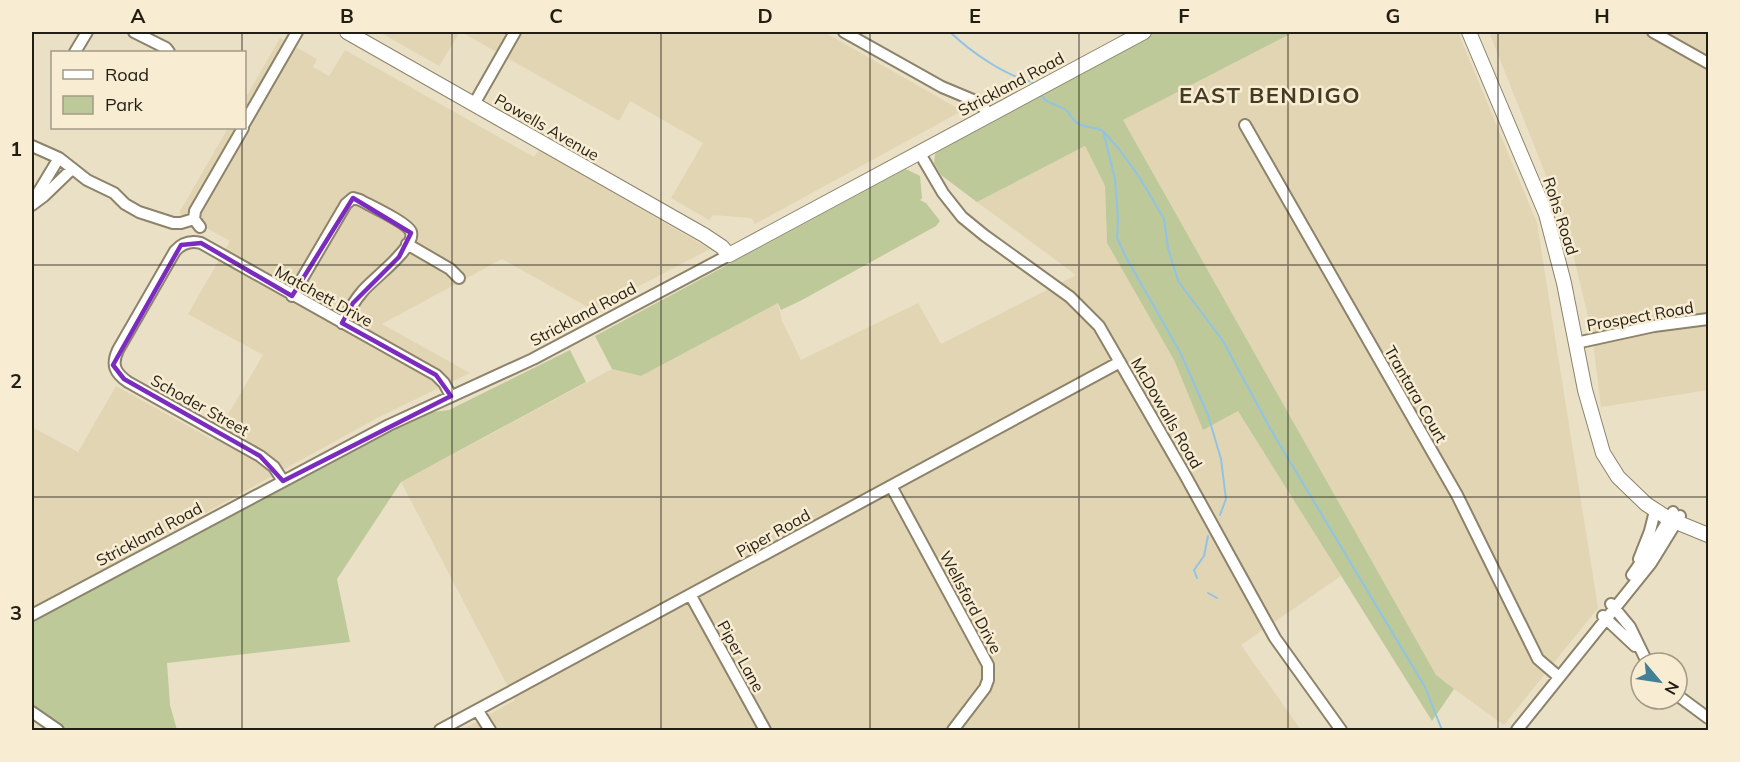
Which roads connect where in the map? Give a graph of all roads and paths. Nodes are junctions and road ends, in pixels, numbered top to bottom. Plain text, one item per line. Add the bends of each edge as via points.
1 (87, 32) edge
2 (134, 32) edge
3 (297, 32) edge
4 (347, 32) edge
5 (515, 32) edge
6 (844, 32) edge
7 (1144, 32) edge
8 (1469, 32) edge
9 (1653, 32) edge
10 (76, 51) edge
11 (168, 51) edge
12 (1708, 63) edge
13 (474, 104) junction
14 (988, 115) junction
15 (246, 122) edge
16 (1245, 125) dead end
17 (242, 129) edge
18 (32, 146) edge
19 (919, 152) junction
20 (59, 158) junction
21 (72, 169) junction
22 (32, 204) edge
23 (407, 244) junction
24 (729, 255) junction
25 (459, 278) dead end
26 (292, 296) junction
27 (1708, 319) edge
28 (342, 323) junction
29 (1576, 343) junction
30 (118, 350) joint
31 (1120, 362) junction
32 (451, 396) junction
33 (1592, 421) junction
34 (283, 481) junction
35 (891, 486) junction
36 (1655, 511) junction
37 (1674, 518) junction
38 (1708, 528) edge
39 (1708, 535) edge
40 (1630, 578) junction
41 (691, 596) junction
42 (1612, 606) junction
43 (32, 615) edge
44 (1604, 617) junction
45 (1639, 651) edge
46 (1642, 651) edge
47 (1559, 677) junction
48 (1689, 705) edge
49 (478, 711) junction
50 (32, 712) edge
51 (1708, 718) edge
52 (58, 730) edge
53 (440, 730) edge
54 (490, 730) edge
55 (765, 730) edge
56 (953, 730) edge
57 (1341, 730) edge
58 (1517, 730) edge

1 - 10 street
2 - 11 street
3 - 15 street
4 - 13 main road, Powells Avenue
5 - 13 street
6 - 14 street via 942,87 974,100
7 - 14 main road, Strickland Road
8 - 29 main road, Rohs Road via 1546,214
9 - 12 street
13 - 24 main road, Powells Avenue via 714,242
14 - 19 main road, Strickland Road
16 - 47 street, Trantara Court via 1457,495 1538,659
17 - 21 street via 195,211 197,223 173,223 139,212
18 - 20 street
19 - 24 main road, Strickland Road
19 - 31 street, McDowalls Road via 962,217 1085,311 1105,334
20 - 21 street
20 - 22 street
21 - 22 street
23 - 25 street via 450,268
23 - 26 street via 411,233 407,227 353,198
23 - 28 street via 360,294
24 - 32 street, Strickland Road via 533,359
26 - 28 street, Matchett Drive
26 - 30 street, Matchett Drive via 201,243 185,243 175,251
27 - 29 street, Prospect Road
28 - 32 street, Matchett Drive via 436,375
29 - 33 main road, Rohs Road
30 - 34 street, Schoder Street via 113,365 124,379 260,456 278,471
31 - 35 street, Piper Road
31 - 57 street, McDowalls Road via 1275,638
32 - 34 street, Strickland Road
33 - 36 main road, Rohs Road via 1610,465 1628,488
33 - 37 main road, Rohs Road via 1625,472
34 - 43 street, Strickland Road
35 - 41 street, Piper Road
35 - 56 street, Wellsford Drive via 988,665 985,688
36 - 37 main road, Rohs Road
36 - 40 street
37 - 38 main road
37 - 39 main road
37 - 40 street
37 - 42 street via 1651,563
40 - 42 street
41 - 49 street, Piper Road
41 - 55 street, Piper Lane
42 - 44 street
42 - 46 street via 1630,627
44 - 45 street
44 - 47 street via 1576,648
47 - 58 street
48 - 51 street
49 - 53 street, Piper Road
49 - 54 street
50 - 52 street

